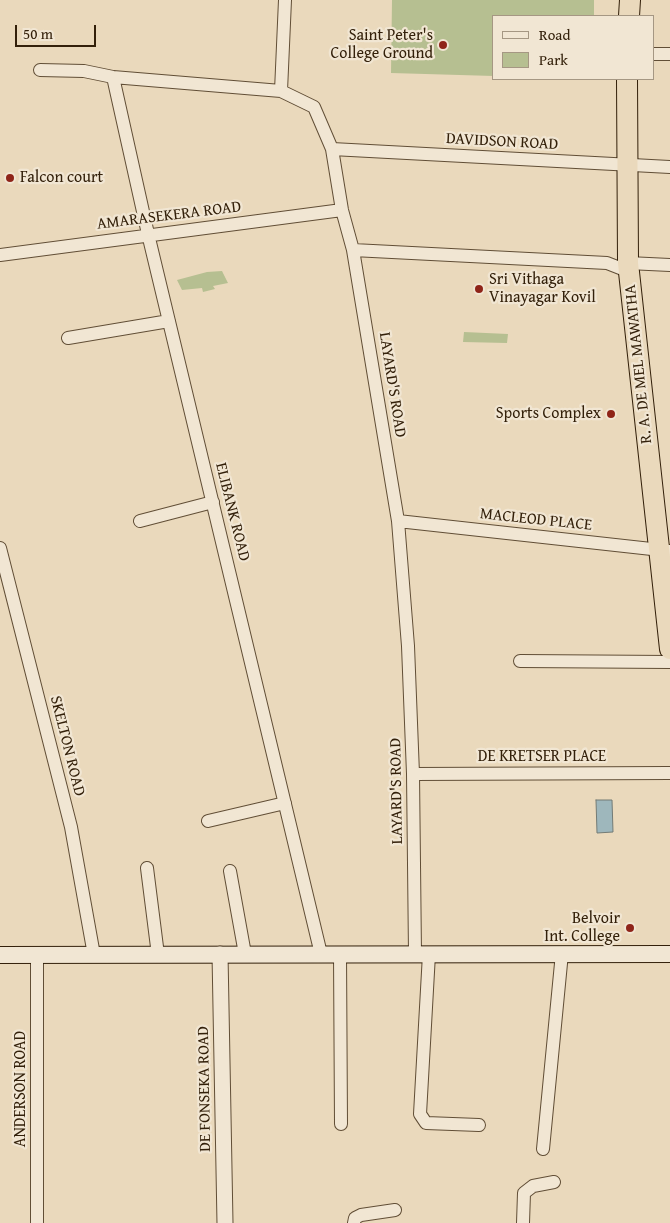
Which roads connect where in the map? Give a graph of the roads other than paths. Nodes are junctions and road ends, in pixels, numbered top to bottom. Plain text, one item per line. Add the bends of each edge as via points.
1 (285, 0) edge
2 (630, 0) edge
3 (629, 15) edge
4 (655, 54) edge
5 (670, 54) edge
6 (40, 70) dead end
7 (113, 77) junction
8 (627, 80) edge
9 (281, 91) junction
10 (332, 149) junction
11 (627, 165) junction
12 (670, 168) edge
13 (342, 210) junction
14 (148, 234) junction
15 (353, 250) junction
16 (0, 255) edge
17 (629, 262) junction
18 (607, 263) junction
19 (670, 265) edge
20 (169, 321) junction
21 (68, 338) dead end
22 (212, 502) junction
23 (140, 521) dead end
24 (398, 521) junction
25 (0, 548) edge
26 (664, 550) edge
27 (670, 649) edge
28 (520, 660) dead end
29 (670, 662) edge
30 (670, 773) edge
31 (413, 774) junction
32 (285, 803) junction
33 (208, 821) dead end
34 (147, 868) dead end
35 (230, 870) dead end
36 (562, 953) junction
37 (220, 954) junction
38 (245, 954) junction
39 (321, 954) junction
40 (340, 954) junction
41 (422, 954) junction
42 (670, 954) edge
43 (0, 955) edge
44 (37, 955) junction
45 (94, 955) junction
46 (158, 955) junction
47 (341, 1124) dead end
48 (479, 1125) dead end
49 (543, 1149) dead end
50 (554, 1182) dead end
51 (395, 1210) dead end
52 (37, 1223) edge
53 (225, 1223) edge
54 (354, 1223) edge
55 (522, 1223) edge

1 - 9 street
2 - 3 highway
4 - 5 street
6 - 7 street, LAYARD'S ROAD via 84,71
7 - 9 street, LAYARD'S ROAD
7 - 14 street, ELIBANK ROAD
8 - 11 highway, R. A. DE MEL MAWATHA
9 - 10 street, LAYARD'S ROAD via 314,108
10 - 11 street, DAVIDSON ROAD
10 - 13 street, LAYARD'S ROAD
11 - 12 street, DAVIDSON ROAD
11 - 17 highway, R. A. DE MEL MAWATHA
13 - 14 street, AMARASEKERA ROAD
13 - 15 street, LAYARD'S ROAD
14 - 16 street, AMARASEKERA ROAD
14 - 20 street, ELIBANK ROAD
15 - 18 street
15 - 24 street, LAYARD'S ROAD
17 - 18 street
17 - 18 street
17 - 19 street
17 - 26 highway, R. A. DE MEL MAWATHA
20 - 21 street
20 - 22 street, ELIBANK ROAD
22 - 23 street
22 - 32 street, ELIBANK ROAD
24 - 26 street, MACLEOD PLACE
24 - 31 street, LAYARD'S ROAD via 408,646
25 - 45 street, SKELTON ROAD via 71,827
26 - 27 highway, R. A. DE MEL MAWATHA
28 - 29 street
30 - 31 street, DE KRETSER PLACE
31 - 41 street, LAYARD'S ROAD
32 - 33 street
32 - 39 street, ELIBANK ROAD
34 - 46 street
35 - 38 street
36 - 41 main road
36 - 42 main road
36 - 49 street
37 - 38 main road
37 - 46 main road
37 - 53 street, DE FONSEKA ROAD
38 - 39 main road
39 - 40 main road
40 - 41 main road
40 - 47 street
41 - 48 street, LAYARD'S ROAD via 420,1114 426,1123
43 - 44 main road
44 - 45 main road
44 - 52 street, ANDERSON ROAD
45 - 46 main road
50 - 55 street via 533,1186 524,1193
51 - 54 street via 361,1215

